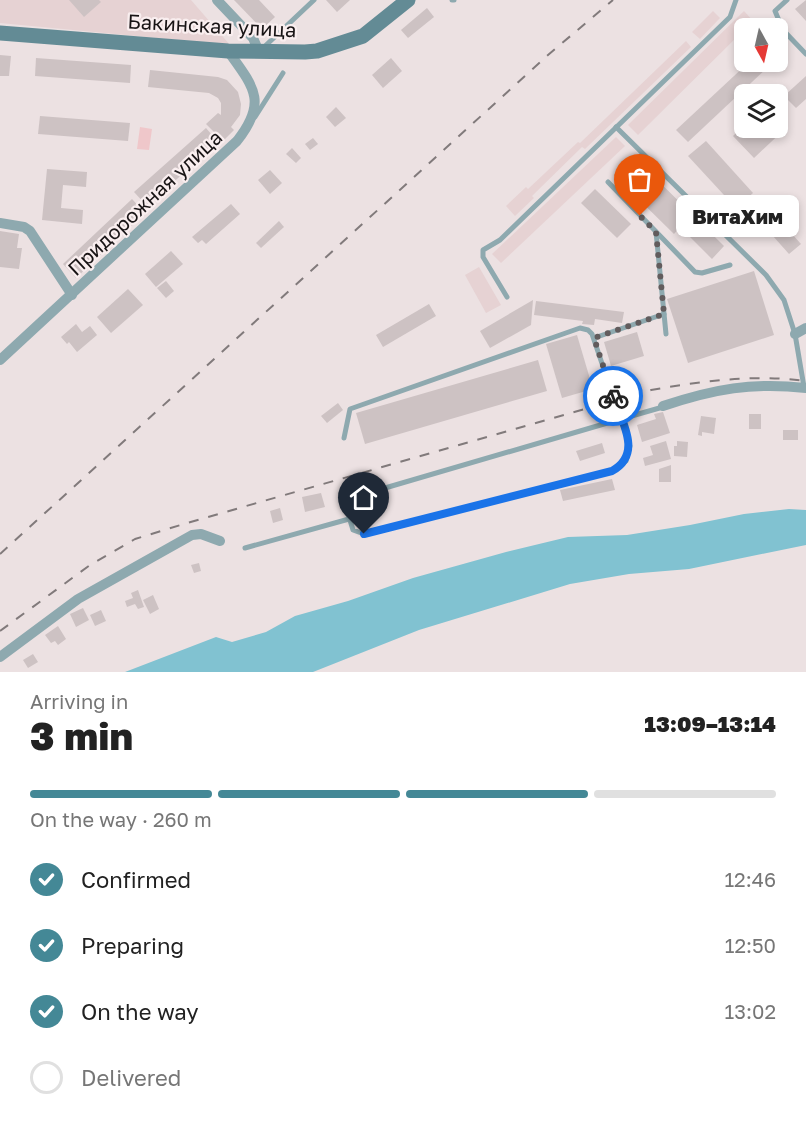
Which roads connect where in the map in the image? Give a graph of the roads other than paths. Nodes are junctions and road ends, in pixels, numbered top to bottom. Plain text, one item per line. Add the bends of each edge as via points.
1 (217, 0) edge
2 (314, 0) edge
3 (408, 0) edge
4 (736, 0) edge
5 (787, 0) edge
6 (0, 33) edge
7 (228, 51) junction
8 (259, 52) junction
9 (806, 54) edge
10 (283, 73) dead end
11 (251, 124) junction
12 (616, 128) junction
13 (608, 182) dead end
14 (0, 223) edge
15 (656, 232) junction
16 (730, 265) dead end
17 (72, 295) junction
18 (507, 297) dead end
19 (664, 314) junction
20 (806, 327) edge
21 (666, 334) dead end
22 (795, 334) junction
23 (594, 338) junction
24 (0, 360) edge
25 (805, 387) edge
26 (663, 406) joint
27 (621, 419) junction
28 (344, 438) dead end
29 (349, 519) junction
30 (220, 541) dead end
31 (245, 548) dead end
32 (0, 657) edge

1 - 8 street via 253,38
2 - 8 lane
3 - 8 main road, Бакинская улица via 372,30 354,39 304,52
4 - 12 lane via 730,17
5 - 9 lane via 775,11 783,30
6 - 7 main road, Бакинская улица
7 - 8 main road, Бакинская улица
7 - 11 street via 254,93
10 - 11 lane
11 - 17 street, Придорожная улица
12 - 18 lane via 500,240 483,250 483,257
12 - 22 lane via 766,275 784,300
13 - 15 lane
14 - 17 street via 30,231
15 - 16 lane via 695,272
15 - 19 lane
17 - 24 street, Придорожная улица
19 - 21 lane
19 - 23 lane
20 - 22 street
22 - 25 lane
23 - 27 lane
23 - 28 lane via 588,330 580,328 350,409
25 - 26 street via 720,389
26 - 27 lane
27 - 29 lane via 344,500
27 - 29 lane via 629,453 626,461 612,471 364,534 353,530
29 - 31 lane
30 - 32 street via 192,535 78,599

